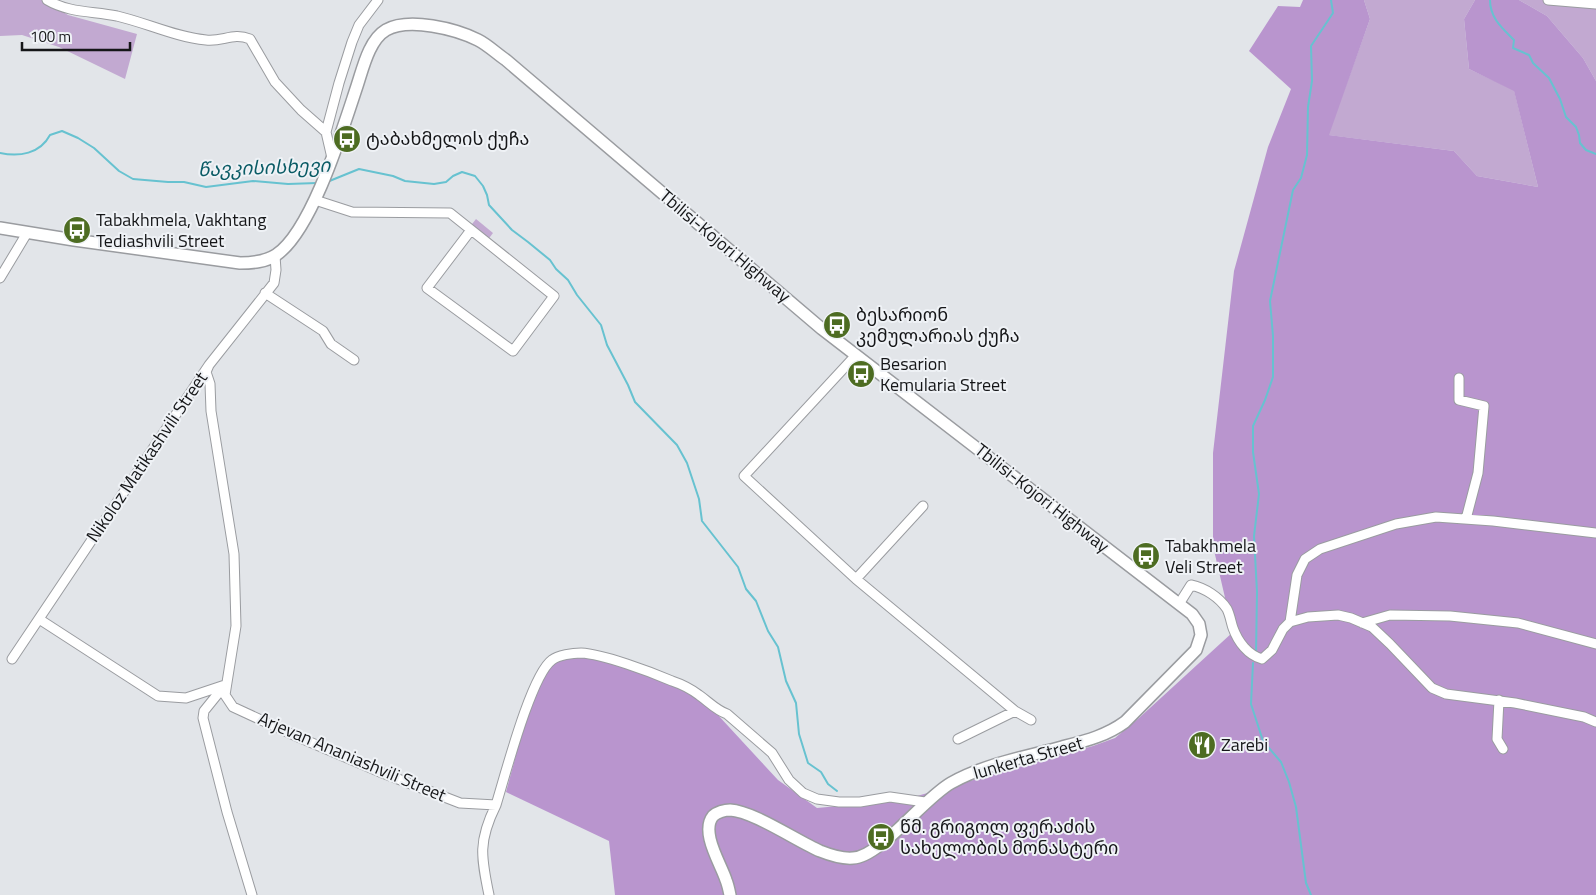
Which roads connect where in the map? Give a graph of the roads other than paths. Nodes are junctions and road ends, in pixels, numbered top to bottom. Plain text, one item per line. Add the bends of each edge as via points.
1 (47, 0) edge
2 (378, 0) edge
3 (1548, 0) edge
4 (1596, 4) edge
5 (326, 132) junction
6 (332, 158) junction
7 (315, 200) junction
8 (0, 228) edge
9 (471, 230) junction
10 (27, 233) junction
11 (275, 256) junction
12 (0, 278) edge
13 (265, 293) junction
14 (856, 354) junction
15 (354, 360) dead end
16 (209, 365) junction
17 (1459, 378) dead end
18 (923, 506) dead end
19 (1466, 519) junction
20 (1596, 533) edge
21 (856, 579) junction
22 (1179, 604) junction
23 (39, 618) junction
24 (1290, 622) junction
25 (1362, 623) junction
26 (1596, 644) edge
27 (12, 660) dead end
28 (225, 685) junction
29 (1499, 700) junction
30 (1016, 711) junction
31 (1031, 720) dead end
32 (1596, 722) edge
33 (958, 739) dead end
34 (1503, 749) dead end
35 (925, 802) junction
36 (496, 805) junction
37 (252, 895) edge
38 (489, 895) edge
39 (730, 895) edge

1 - 5 street via 71,10 117,16 205,40 234,35 250,39 275,82
2 - 5 street via 359,25 352,42
3 - 4 street
5 - 6 street
6 - 7 main road, Tbilisi-Kojori Highway
6 - 14 main road, Tbilisi-Kojori Highway via 364,63 378,38 386,30 409,24 456,32 479,41 506,60 822,329
7 - 9 street via 352,212 450,214
7 - 11 main road, Tbilisi-Kojori Highway via 288,244
8 - 10 main road
9 - 9 street via 427,288 513,351 554,296
10 - 11 main road via 240,263
10 - 12 street
11 - 13 street, Nikoloz Matikashvili Street via 274,283
13 - 15 street via 323,330 331,344
13 - 16 street, Nikoloz Matikashvili Street
14 - 21 street via 744,476
14 - 22 main road, Tbilisi-Kojori Highway
16 - 23 street, Nikoloz Matikashvili Street
16 - 28 street via 206,372 211,411 234,554 236,626
17 - 19 street via 1459,400 1484,406 1478,473
18 - 21 street
19 - 20 street
19 - 24 street via 1436,518 1396,524 1320,549 1305,559 1297,575
21 - 30 street
22 - 24 street via 1191,585 1205,590 1228,610 1233,630 1243,646 1253,657 1262,659 1272,650
22 - 35 main road, Iunkerta Street via 1199,624 1201,635 1196,650 1125,722 1091,739 984,768 949,784
23 - 27 street, Nikoloz Matikashvili Street
23 - 28 street via 158,696 186,698
24 - 25 street via 1329,615
25 - 26 street via 1390,615 1518,622
25 - 29 street via 1390,644 1432,688 1446,694
28 - 36 street, Arjevan Ananiashvili Street via 224,695 233,707 298,737 460,803
28 - 37 street via 204,710 203,718
29 - 32 street
29 - 34 street via 1497,739
30 - 31 street
30 - 33 street
35 - 36 street via 890,797 860,802 817,799 789,780 772,753 699,694 673,681 581,653 552,659 542,671 530,696
35 - 39 main road, Iunkerta Street via 880,845 866,855 854,858 821,852 748,814 722,811 710,822 709,836
36 - 38 street via 482,843

